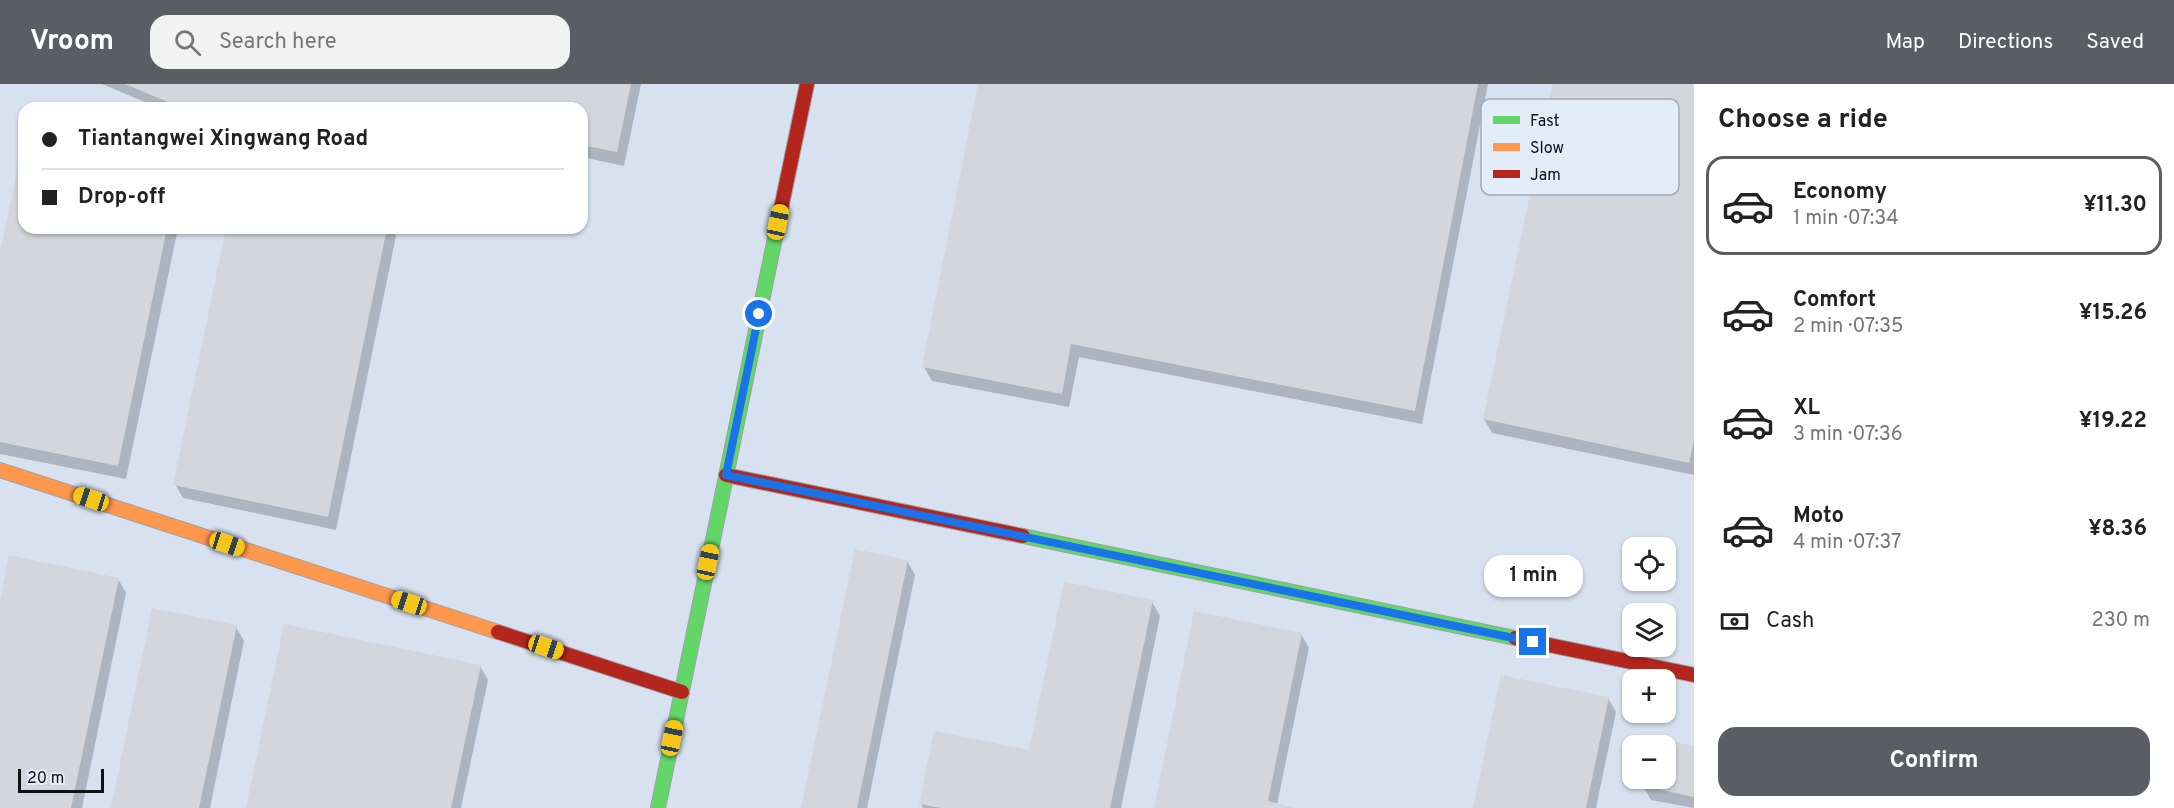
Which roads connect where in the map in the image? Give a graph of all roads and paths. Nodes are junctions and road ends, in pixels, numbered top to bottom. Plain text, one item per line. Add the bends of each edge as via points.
1 (807, 84) edge
2 (0, 470) edge
3 (726, 475) junction
4 (1694, 675) edge
5 (682, 692) junction
6 (658, 808) edge

1 - 3 street
2 - 5 street
3 - 4 street
3 - 5 street
5 - 6 street

